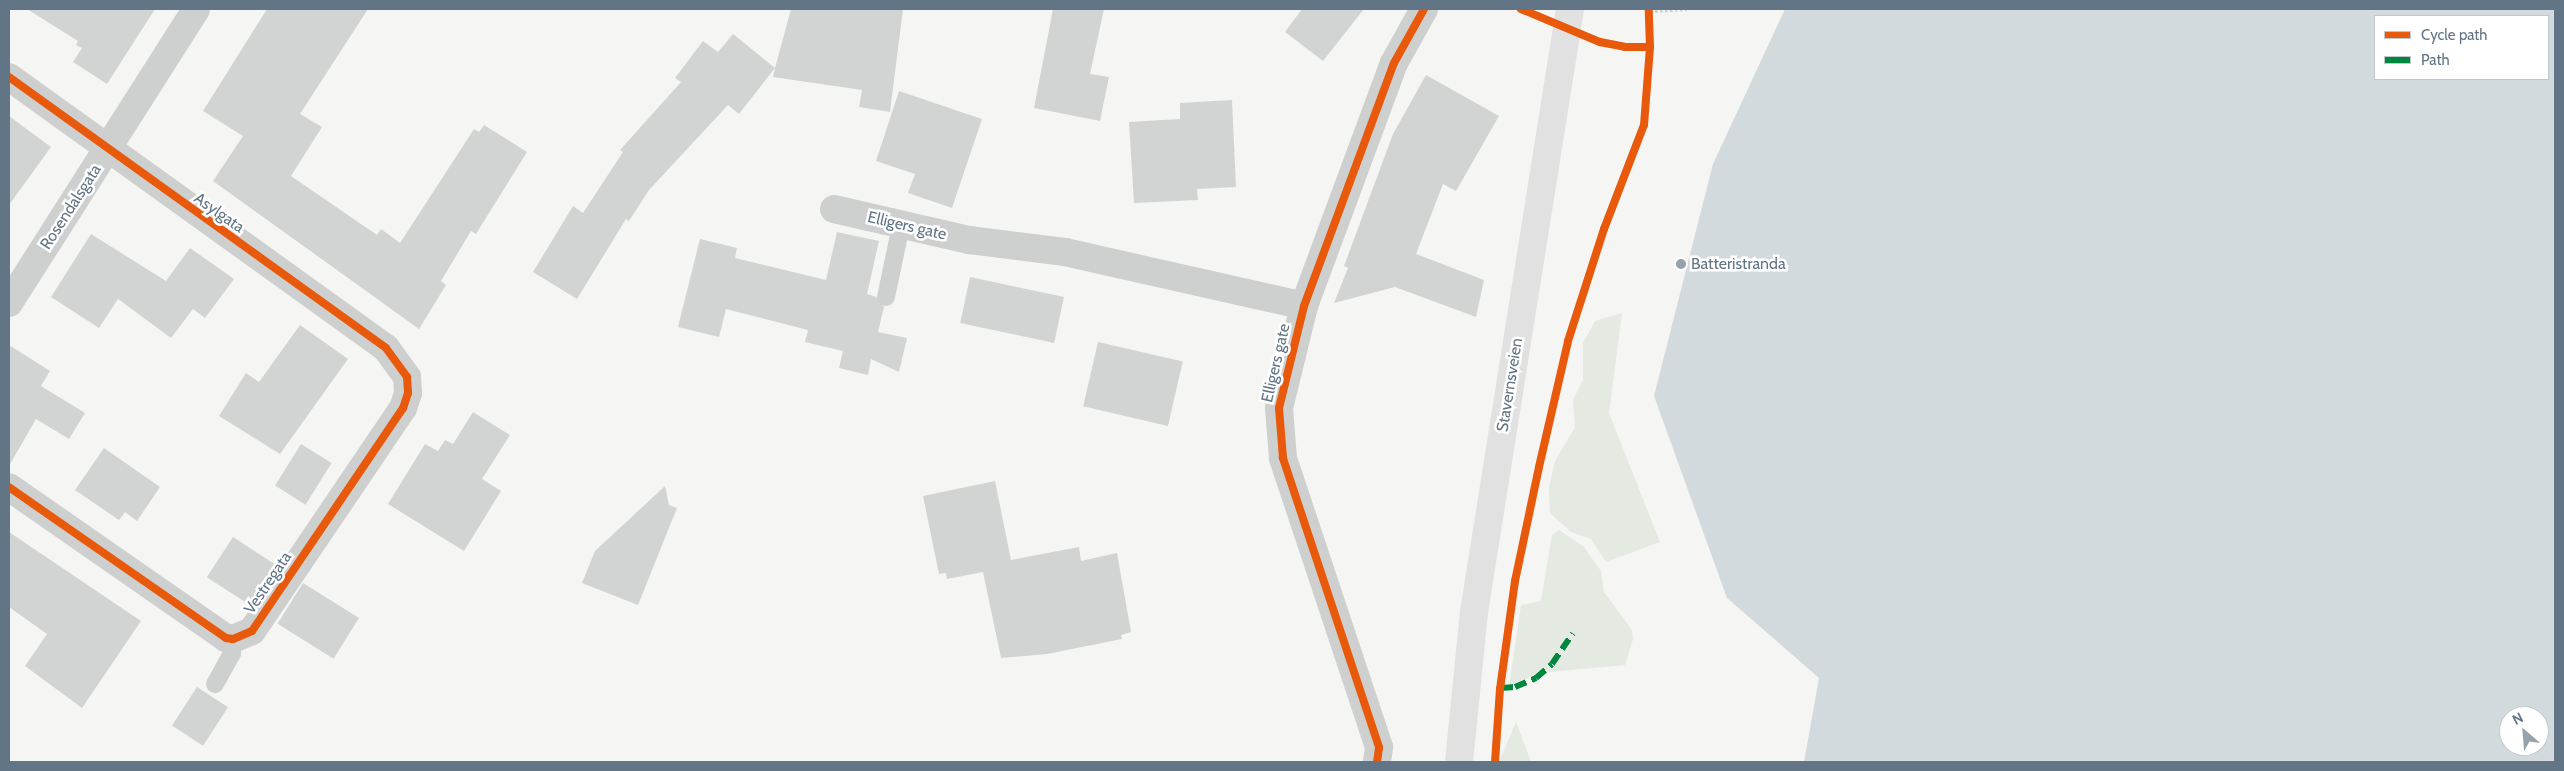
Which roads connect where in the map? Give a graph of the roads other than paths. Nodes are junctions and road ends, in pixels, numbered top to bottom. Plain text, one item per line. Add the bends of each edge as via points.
1 (196, 9) edge
2 (1424, 9) edge
3 (1570, 9) edge
4 (9, 77) edge
5 (109, 150) junction
6 (834, 209) dead end
7 (901, 225) junction
8 (886, 297) dead end
9 (9, 303) edge
10 (1304, 306) junction
11 (407, 377) joint
12 (9, 487) edge
13 (233, 640) junction
14 (215, 684) dead end
15 (1377, 762) edge
16 (1459, 762) edge

1 - 5 street, Rosendalsgata
2 - 10 street, Elligers gate via 1394,62
3 - 16 main road, Stavernsveien via 1474,612
4 - 5 street, Asylgata
5 - 9 street, Rosendalsgata
5 - 11 street, Asylgata via 386,348
6 - 7 street, Elligers gate
7 - 8 lane
7 - 10 street, Elligers gate via 969,240 1065,252
10 - 15 street, Elligers gate via 1279,408 1284,458 1379,747
11 - 13 street, Vestregata via 408,393 403,408 252,631
12 - 13 street
13 - 14 lane via 232,653

